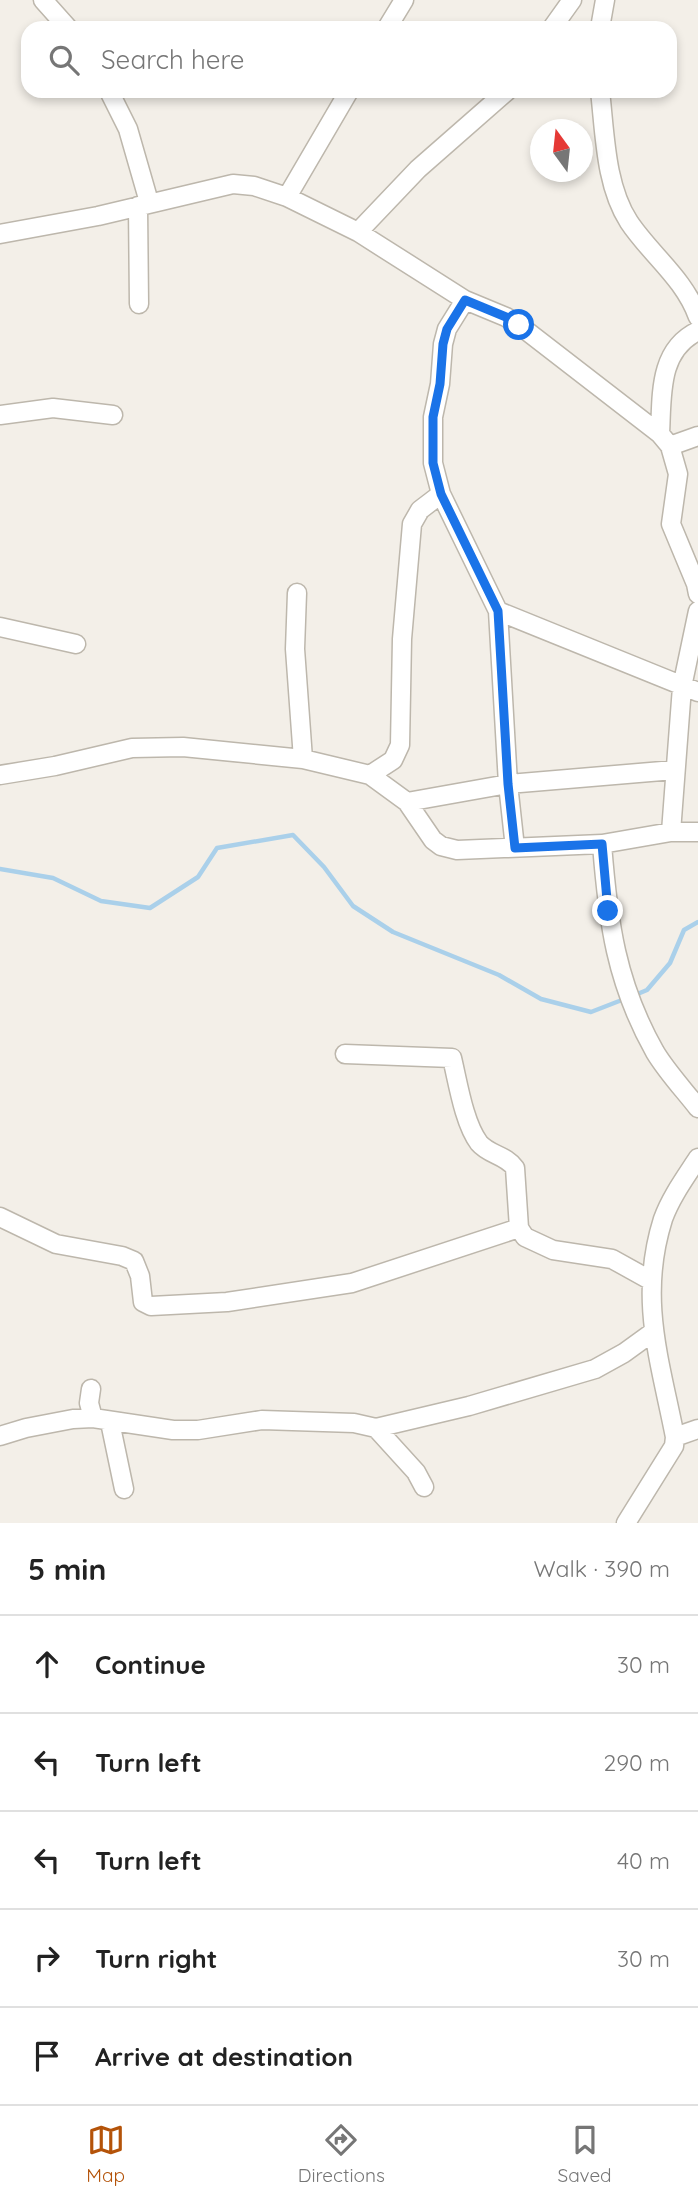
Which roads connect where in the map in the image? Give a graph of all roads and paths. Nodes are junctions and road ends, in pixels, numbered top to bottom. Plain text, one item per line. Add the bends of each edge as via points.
1 (43, 0) edge
2 (404, 0) edge
3 (572, 0) edge
4 (605, 0) edge
5 (62, 21) edge
6 (391, 21) edge
7 (557, 21) edge
8 (601, 21) edge
9 (112, 98) edge
10 (345, 98) edge
11 (499, 98) edge
12 (601, 98) edge
13 (287, 197) junction
14 (143, 204) junction
15 (358, 232) junction
16 (0, 234) edge
17 (465, 300) junction
18 (139, 304) dead end
19 (698, 317) edge
20 (698, 331) edge
21 (0, 415) edge
22 (113, 415) dead end
23 (698, 436) edge
24 (665, 440) junction
25 (441, 494) junction
26 (697, 587) edge
27 (298, 593) dead end
28 (498, 611) junction
29 (698, 611) edge
30 (0, 626) edge
31 (76, 644) dead end
32 (690, 689) edge
33 (303, 759) junction
34 (674, 770) junction
35 (0, 775) edge
36 (370, 775) junction
37 (508, 784) junction
38 (407, 802) junction
39 (671, 832) junction
40 (698, 832) edge
41 (602, 844) junction
42 (515, 848) junction
43 (345, 1054) dead end
44 (698, 1108) edge
45 (698, 1158) edge
46 (0, 1217) edge
47 (519, 1228) junction
48 (650, 1280) junction
49 (653, 1332) junction
50 (91, 1389) dead end
51 (102, 1420) junction
52 (376, 1428) junction
53 (698, 1429) edge
54 (0, 1436) edge
55 (675, 1437) junction
56 (424, 1487) dead end
57 (124, 1489) dead end
58 (626, 1523) edge

1 - 5 street
2 - 6 street
3 - 7 street
4 - 8 street
9 - 14 street via 128,129
10 - 13 street
11 - 15 street via 418,169
12 - 19 street via 610,171 620,206 687,291
13 - 14 street via 233,184
13 - 15 street
14 - 16 street
14 - 18 street
15 - 17 street
17 - 24 street via 519,325
17 - 25 street via 445,337 433,417 433,463
20 - 24 street via 676,346 668,362 663,381
21 - 22 street via 53,408
23 - 24 street
24 - 26 street via 678,474 671,524
25 - 28 street
25 - 36 street via 420,510 412,524 402,639 400,745 393,760
27 - 33 street via 295,649
28 - 32 street
28 - 37 street
29 - 32 street
30 - 31 street
32 - 34 street
33 - 35 street via 183,747 132,748
33 - 36 street
34 - 37 street
34 - 39 street
36 - 38 street
37 - 38 street
37 - 42 street
38 - 42 street via 441,846 457,850
39 - 40 street
39 - 41 street
41 - 42 street
41 - 44 street via 614,950 628,992 656,1054
43 - 47 street via 452,1058 472,1132 487,1150 515,1168
45 - 48 street via 664,1218
46 - 47 street via 56,1244 134,1261 143,1302 151,1306 227,1302 352,1283
47 - 48 street via 525,1237 553,1250 612,1259
48 - 49 street
49 - 52 street via 595,1369
49 - 55 street
50 - 51 street via 89,1403
51 - 52 street via 173,1430 262,1420
51 - 54 street via 73,1419
51 - 57 street
52 - 56 street
53 - 55 street
55 - 58 street via 674,1446

